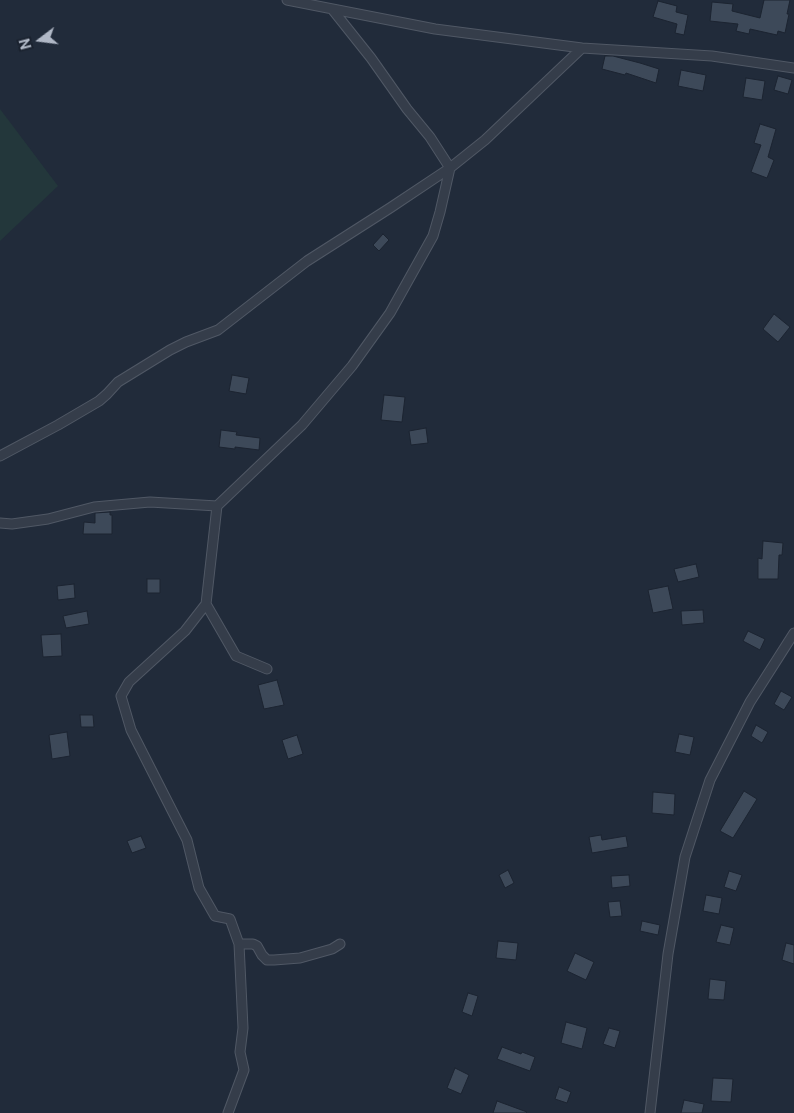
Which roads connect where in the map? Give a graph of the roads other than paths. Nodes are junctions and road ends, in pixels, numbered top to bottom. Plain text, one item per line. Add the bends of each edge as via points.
1 (287, 0) edge
2 (332, 9) junction
3 (582, 48) junction
4 (794, 68) edge
5 (450, 168) junction
6 (0, 456) edge
7 (218, 506) junction
8 (0, 523) edge
9 (206, 604) junction
10 (794, 633) edge
11 (266, 669) dead end
12 (239, 944) junction
13 (340, 944) dead end
14 (228, 1113) edge
15 (650, 1113) edge

1 - 2 street
2 - 3 street via 435,29
2 - 5 street
3 - 4 street via 712,56
3 - 5 street via 485,140
5 - 6 street via 307,261 218,330 170,350 118,382 99,401
5 - 7 street via 432,236 390,313 352,366 302,425
7 - 8 street via 150,502 94,508 48,519
7 - 9 street
9 - 11 street via 236,656
9 - 12 street via 185,631 128,682 121,696 130,730 187,840 200,888 215,916 230,918
10 - 15 street via 750,702 710,780 685,857 668,954
12 - 13 street via 257,946 267,960 300,958
12 - 14 street via 243,1028 240,1052 244,1070

